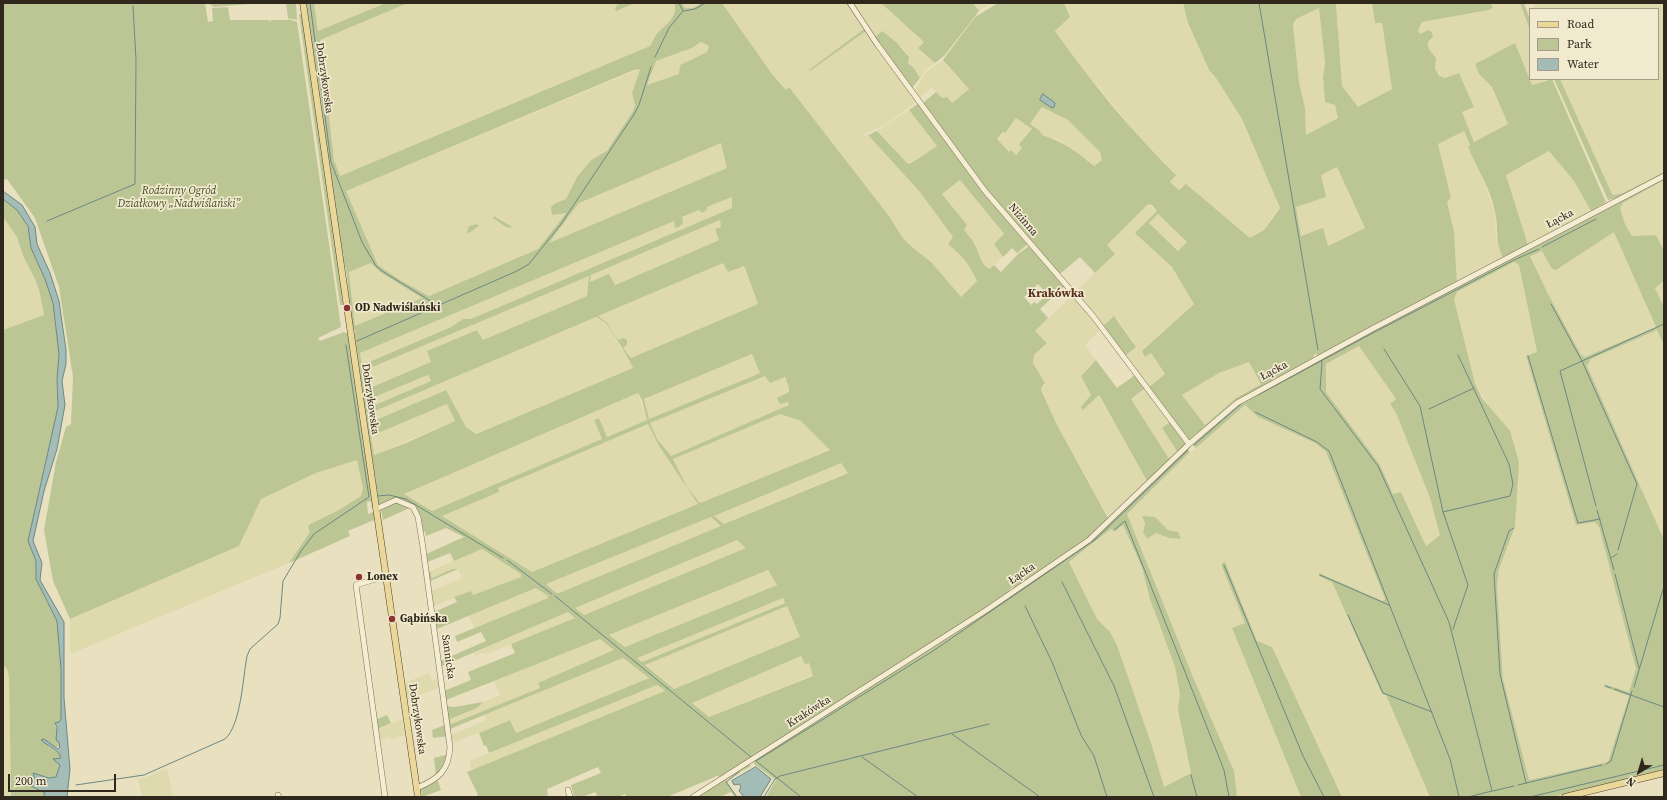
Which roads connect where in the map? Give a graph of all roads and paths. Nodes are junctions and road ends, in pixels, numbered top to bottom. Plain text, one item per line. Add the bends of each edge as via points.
1 (303, 3) edge
2 (850, 3) edge
3 (1664, 176) edge
4 (1189, 444) junction
5 (376, 509) junction
6 (386, 576) junction
7 (934, 644) joint
8 (1664, 773) edge
9 (417, 788) junction
10 (568, 790) dead end
11 (386, 797) edge
12 (418, 797) edge
13 (570, 797) edge
14 (693, 797) edge
15 (1565, 797) edge

1 - 5 main road, Dobrzykowska
2 - 4 street, Nizinna via 985,191 1093,316
3 - 4 street, Łącka via 1247,397
4 - 7 street, Łącka via 1089,540
5 - 6 main road, Dobrzykowska
5 - 9 street, Sannicka via 396,500 413,507 418,517 422,541 450,747 442,774
6 - 9 main road, Dobrzykowska
6 - 11 street via 356,585
7 - 14 street, Krakówka
8 - 15 main road
9 - 12 main road, Dobrzykowska
10 - 13 street

